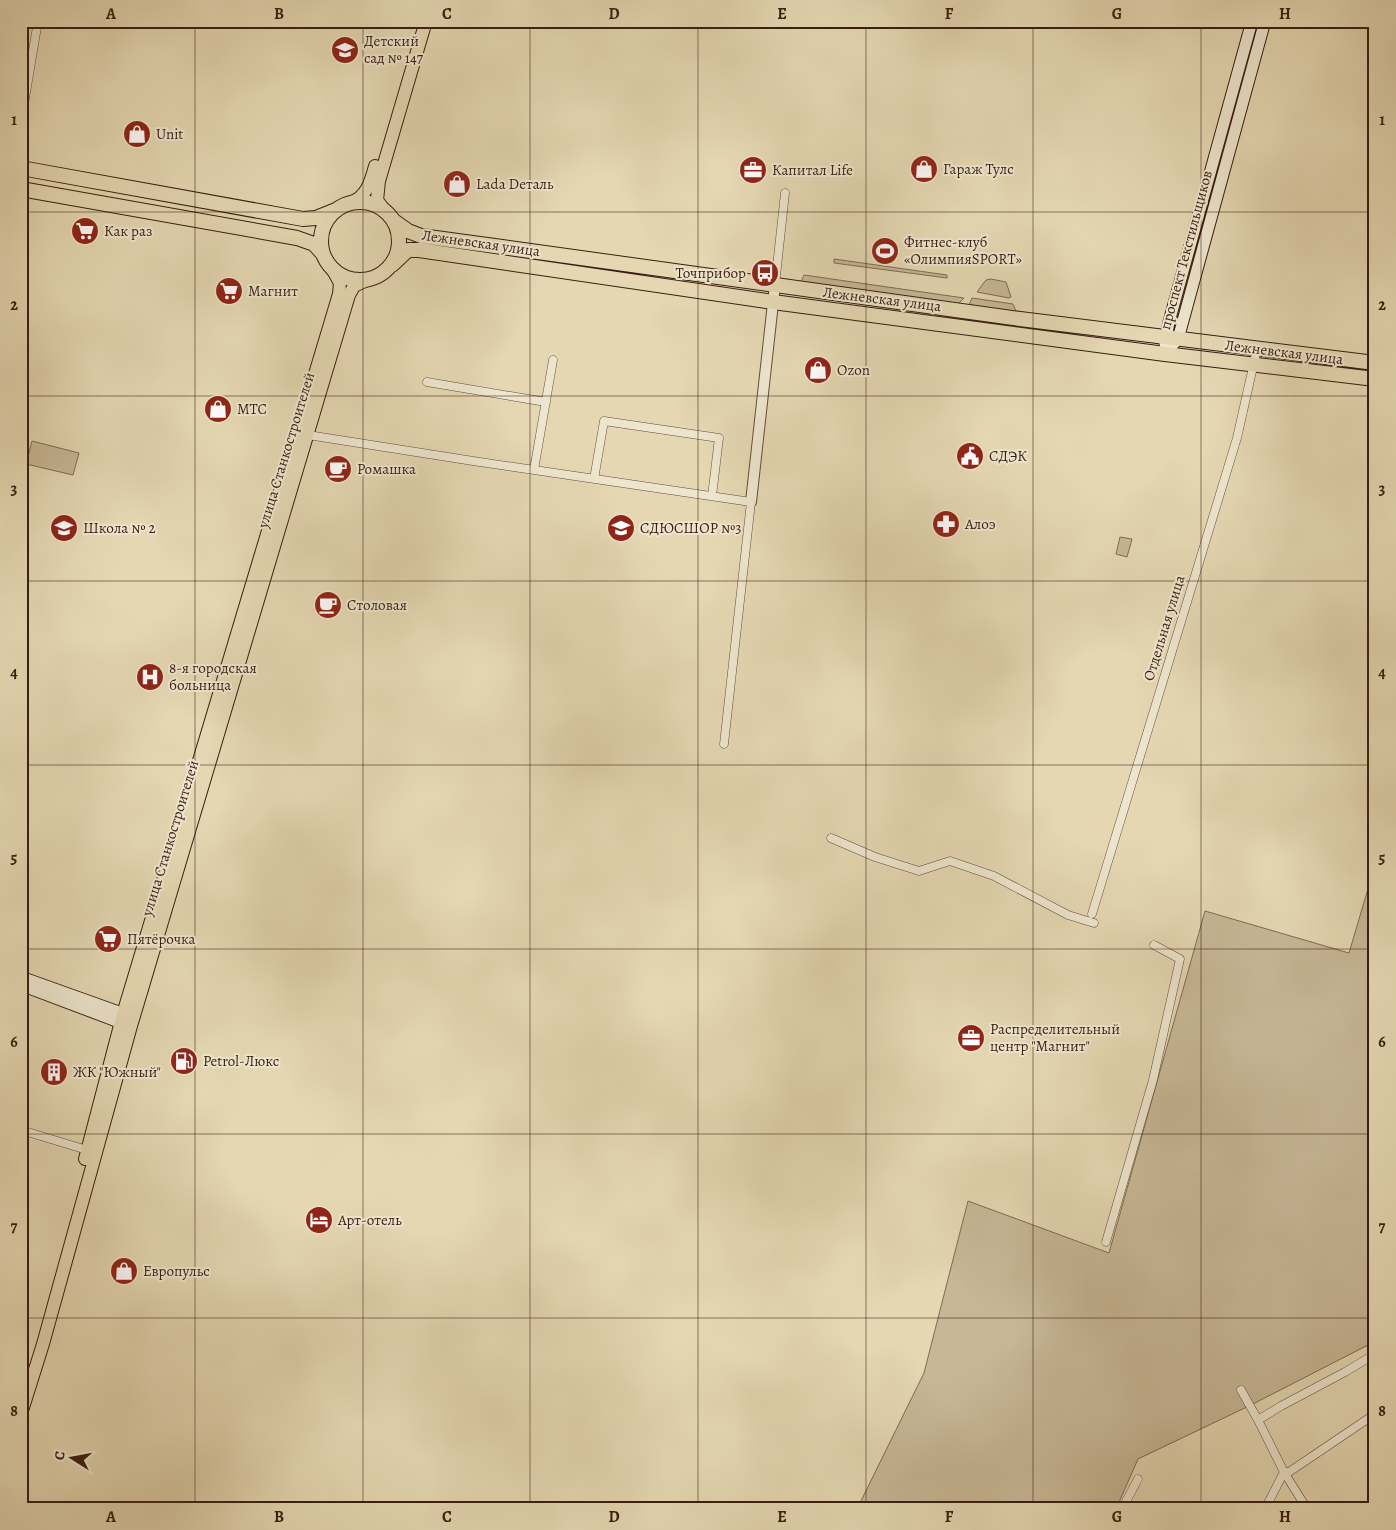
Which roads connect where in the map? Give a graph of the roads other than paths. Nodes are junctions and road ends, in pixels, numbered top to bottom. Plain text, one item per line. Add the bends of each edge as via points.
1 (38, 21) edge
2 (418, 21) edge
3 (426, 21) edge
4 (1252, 21) edge
5 (1265, 21) edge
6 (21, 122) edge
7 (21, 168) edge
8 (21, 189) edge
9 (785, 193) dead end
10 (350, 203) junction
11 (336, 210) junction
12 (385, 211) junction
13 (394, 222) junction
14 (327, 260) junction
15 (392, 265) junction
16 (365, 281) junction
17 (775, 285) junction
18 (773, 302) junction
19 (1171, 339) junction
20 (1257, 349) junction
21 (1165, 354) junction
22 (553, 360) dead end
23 (1375, 363) edge
24 (1254, 364) junction
25 (1375, 379) edge
26 (427, 382) dead end
27 (546, 402) junction
28 (308, 434) junction
29 (534, 470) junction
30 (594, 479) junction
31 (712, 496) junction
32 (751, 502) junction
33 (724, 744) dead end
34 (832, 838) dead end
35 (1092, 914) dead end
36 (1094, 923) dead end
37 (1154, 946) dead end
38 (21, 977) edge
39 (21, 985) edge
40 (127, 1020) junction
41 (21, 1130) edge
42 (87, 1150) junction
43 (1106, 1242) dead end
44 (1375, 1354) edge
45 (21, 1390) edge
46 (1241, 1390) dead end
47 (21, 1414) edge
48 (1375, 1414) edge
49 (1258, 1420) junction
50 (1284, 1472) junction
51 (1138, 1479) dead end
52 (1122, 1509) edge
53 (1265, 1509) edge
54 (1307, 1509) edge

1 - 6 street
2 - 10 main road via 370,184 362,197
3 - 12 main road via 380,180 377,200
4 - 19 main road, проспект Текстильщиков
5 - 19 main road, проспект Текстильщиков
7 - 11 highway via 303,219
8 - 14 highway via 298,238 314,244
9 - 17 street
10 - 11 highway
10 - 12 highway via 367,203
11 - 14 highway via 323,230
12 - 13 highway
13 - 15 highway via 399,244
13 - 17 highway, Лежневская улица via 421,236
14 - 16 highway via 343,276
14 - 40 main road, улица Станкостроителей via 340,282 339,294
15 - 16 highway
15 - 18 highway, Лежневская улица via 408,250 419,250
16 - 28 main road, улица Станкостроителей via 354,286 350,295
17 - 18 street
17 - 19 highway, Лежневская улица
18 - 21 highway, Лежневская улица
18 - 32 street
19 - 20 highway, Лежневская улица
19 - 21 main road, проспект Текстильщиков
20 - 23 highway, Лежневская улица
20 - 24 street, Отдельная улица
21 - 24 highway, Лежневская улица
22 - 27 street
24 - 25 highway, Лежневская улица
24 - 35 street, Отдельная улица via 1237,438
26 - 27 street
27 - 29 street
28 - 29 street
28 - 40 main road, улица Станкостроителей
29 - 30 street
30 - 31 street
30 - 31 street via 604,421 719,438
31 - 32 street
32 - 33 street
34 - 36 street via 875,857 919,871 950,861 994,876 1068,915
37 - 43 street via 1180,959 1153,1080
38 - 40 main road
39 - 40 main road
40 - 42 main road, улица Станкостроителей
40 - 47 main road, улица Станкостроителей via 43,1344
41 - 42 street
42 - 45 main road, улица Станкостроителей
44 - 49 street
46 - 49 street
48 - 50 street via 1289,1472
49 - 50 street
50 - 53 street
50 - 54 street
51 - 52 street

